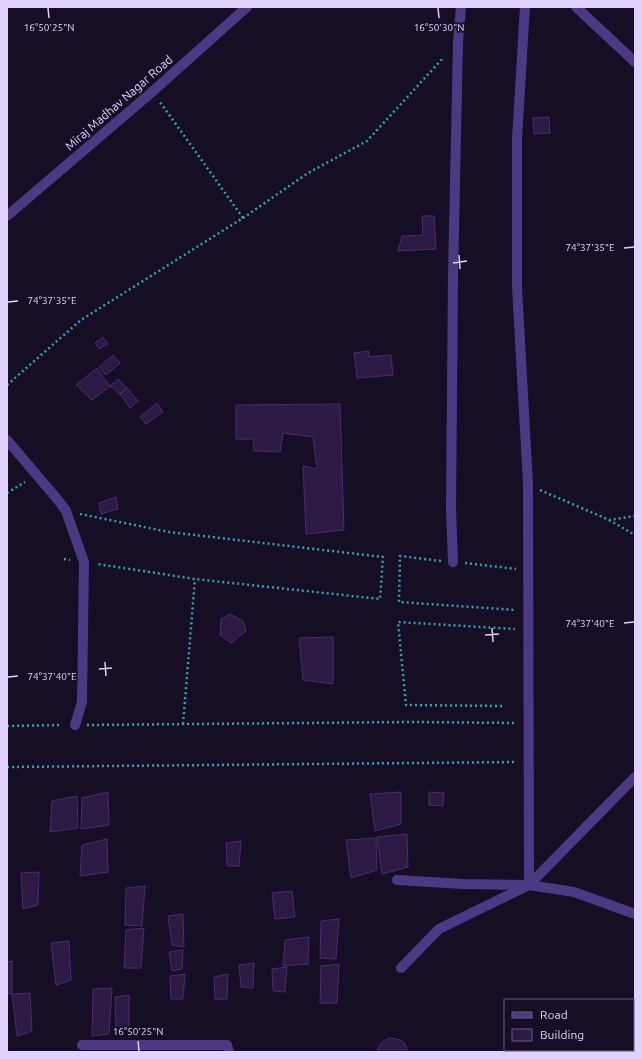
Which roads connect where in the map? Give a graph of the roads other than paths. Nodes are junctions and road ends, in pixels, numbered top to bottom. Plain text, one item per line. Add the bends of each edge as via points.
1 (247, 7) edge
2 (461, 7) edge
3 (525, 7) edge
4 (576, 7) edge
5 (635, 62) edge
6 (7, 216) edge
7 (7, 440) edge
8 (453, 562) road end
9 (74, 725) road end
10 (635, 777) edge
11 (397, 880) dead end
12 (529, 885) junction
13 (635, 914) edge
14 (401, 968) dead end
15 (82, 1045) dead end
16 (229, 1052) edge

1 - 6 street, Miraj Madhav Nagar Road
2 - 8 street via 453,277
3 - 12 street via 517,138 517,287 528,484
4 - 5 street
7 - 9 street via 66,512 84,562 82,702
10 - 12 street
11 - 12 street
12 - 13 street via 574,892
12 - 14 street via 439,929
15 - 16 street via 227,1045

